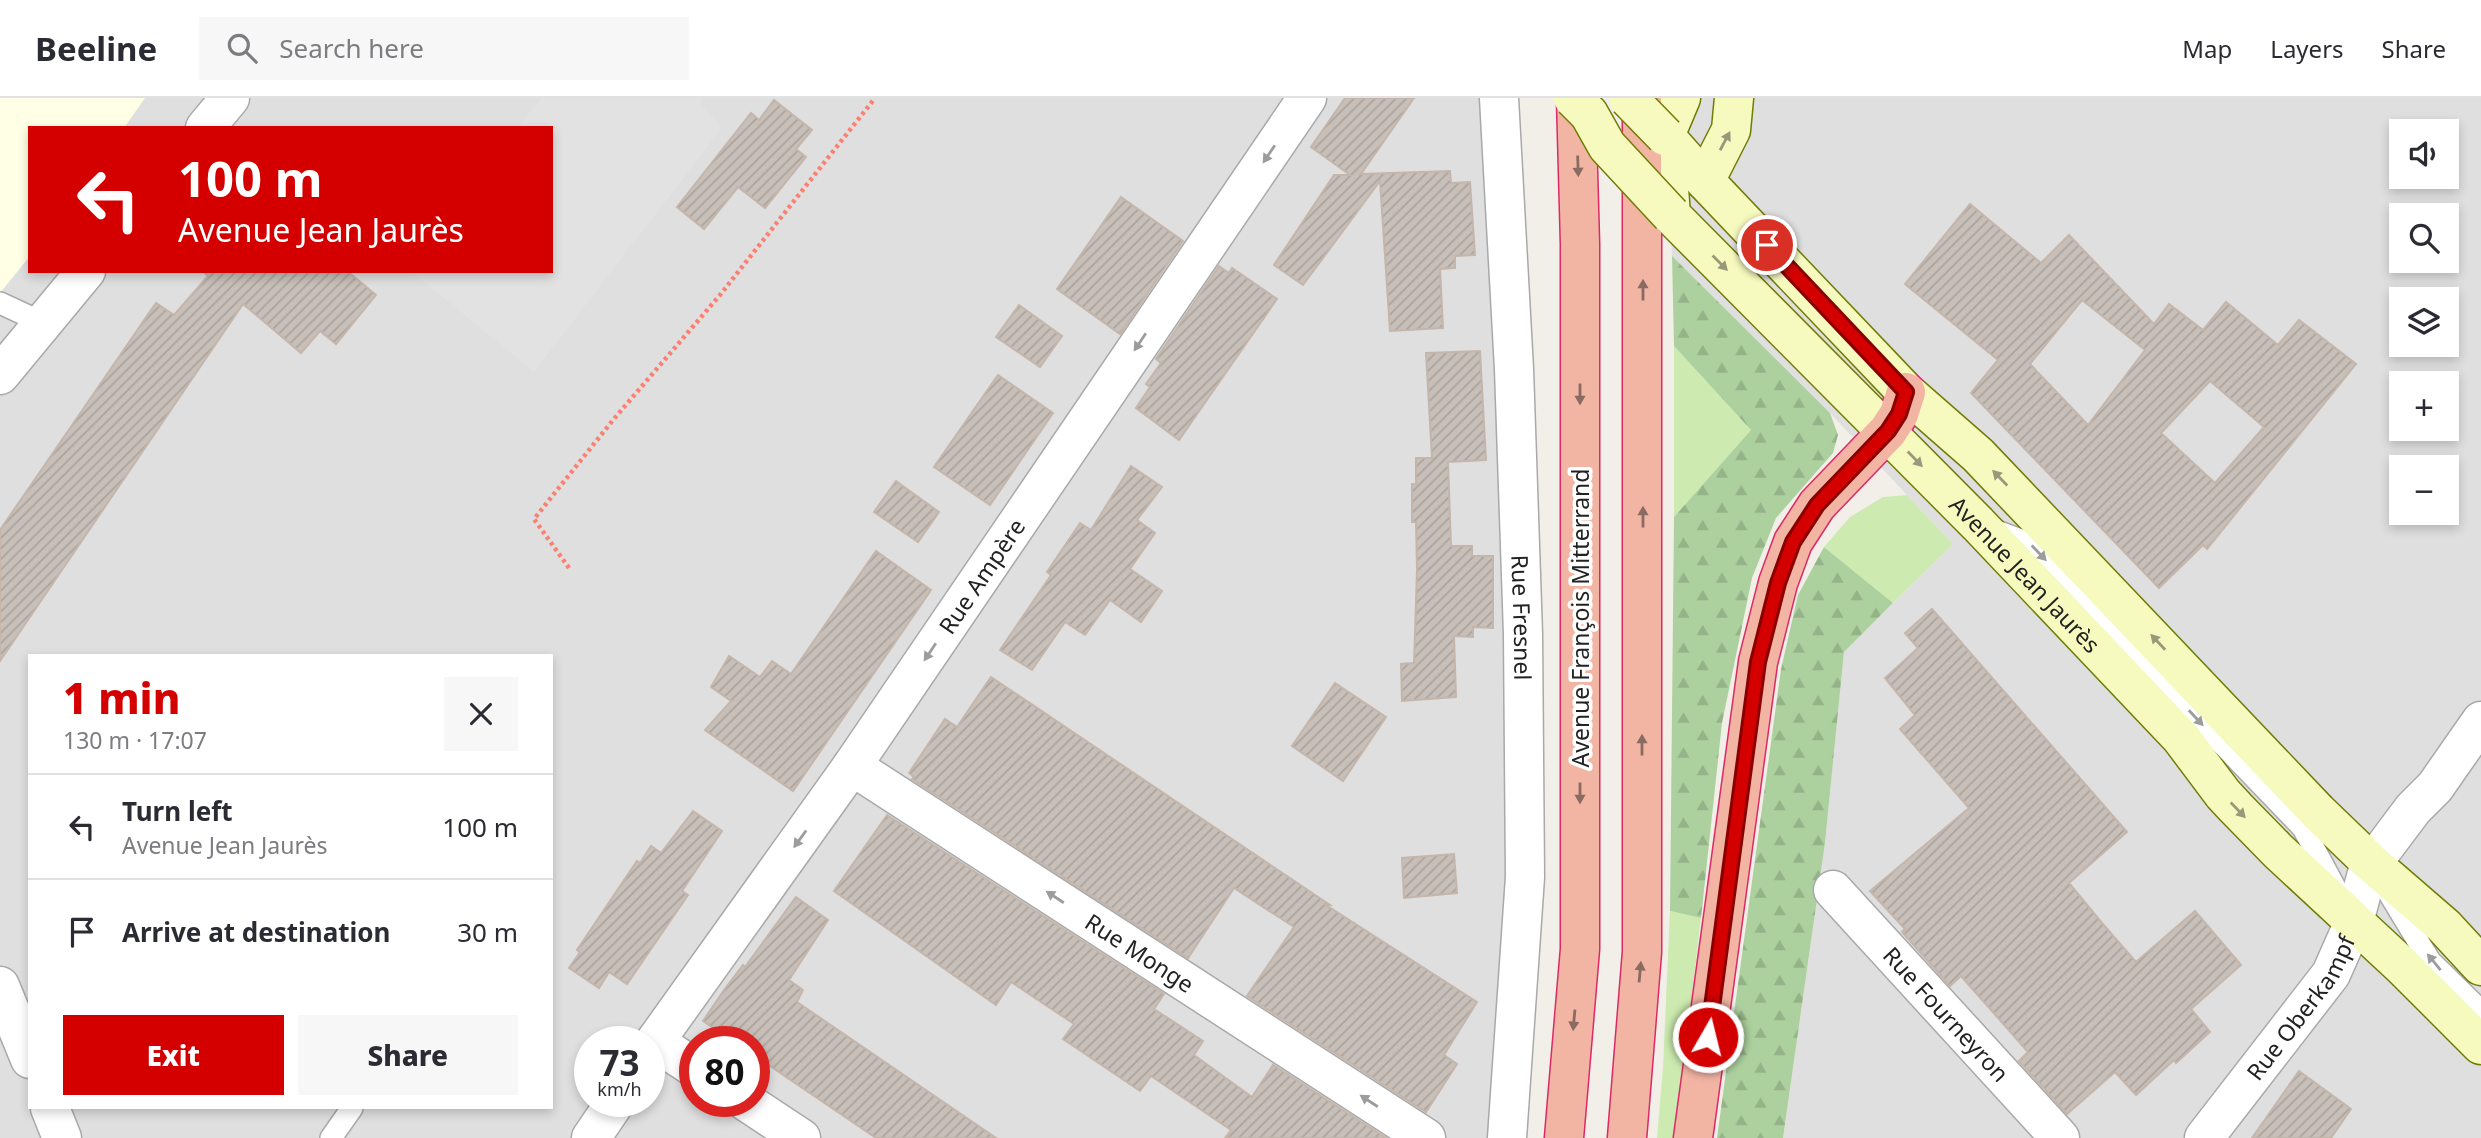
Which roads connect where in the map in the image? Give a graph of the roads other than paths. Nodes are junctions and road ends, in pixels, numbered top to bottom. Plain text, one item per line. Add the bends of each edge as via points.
1 (230, 98) edge
2 (1307, 98) edge
3 (1499, 98) edge
4 (1628, 98) edge
5 (1642, 98) edge
6 (1681, 98) edge
7 (1734, 98) edge
8 (1579, 103) edge
9 (207, 126) edge
10 (1665, 136) junction
11 (1681, 193) junction
12 (84, 273) edge
13 (0, 303) edge
14 (43, 323) junction
15 (0, 375) edge
16 (1906, 392) junction
17 (1888, 431) junction
18 (2481, 721) edge
19 (852, 766) junction
20 (2370, 862) junction
21 (1833, 890) dead end
22 (2354, 922) junction
23 (2481, 966) edge
24 (0, 986) edge
25 (2481, 1011) edge
26 (665, 1028) edge
27 (2481, 1045) edge
28 (28, 1054) edge
29 (50, 1109) edge
30 (351, 1109) edge
31 (605, 1117) edge
32 (769, 1117) edge
33 (62, 1138) edge
34 (331, 1138) edge
35 (591, 1138) edge
36 (801, 1138) edge
37 (1426, 1138) edge
38 (1507, 1138) edge
39 (1564, 1138) edge
40 (1627, 1138) edge
41 (1693, 1138) edge
42 (2060, 1138) edge
43 (2204, 1138) edge

1 - 9 street
2 -> 19 street, Rue Ampère
3 - 38 street, Rue Fresnel via 1518,481 1525,850
4 - 10 main road, bridge
40 -> 5 highway via 1642,952
6 - 10 main road
11 -> 7 main road via 1731,130
8 - 11 main road, Avenue Jean Jaurès, bridge via 1607,146
8 -> 39 highway, Avenue François Mitterrand via 1580,949
10 - 11 main road
11 - 16 main road, Avenue Jean Jaurès
11 -> 17 main road, Avenue Jean Jaurès
12 - 14 street
13 - 14 lane
14 - 15 street
16 - 17 highway
20 -> 16 main road, Avenue Jean Jaurès via 1978,455
17 -> 22 main road, Avenue Jean Jaurès via 2181,738 2223,794
17 - 41 highway via 1817,505 1793,542 1778,583 1758,662
18 - 20 street via 2435,787
19 -> 26 street, Rue Ampère
37 -> 19 street, Rue Monge
20 - 22 street, Rue Oberkampf
20 - 23 main road, Avenue Jean Jaurès via 2444,926
25 -> 20 lane via 2430,961
21 - 42 street, Rue Fourneyron
22 - 27 main road, Avenue Jean Jaurès
22 - 43 street, Rue Oberkampf via 2330,974
24 - 28 street
29 - 33 street
30 - 34 lane
31 - 35 street
32 - 36 street

